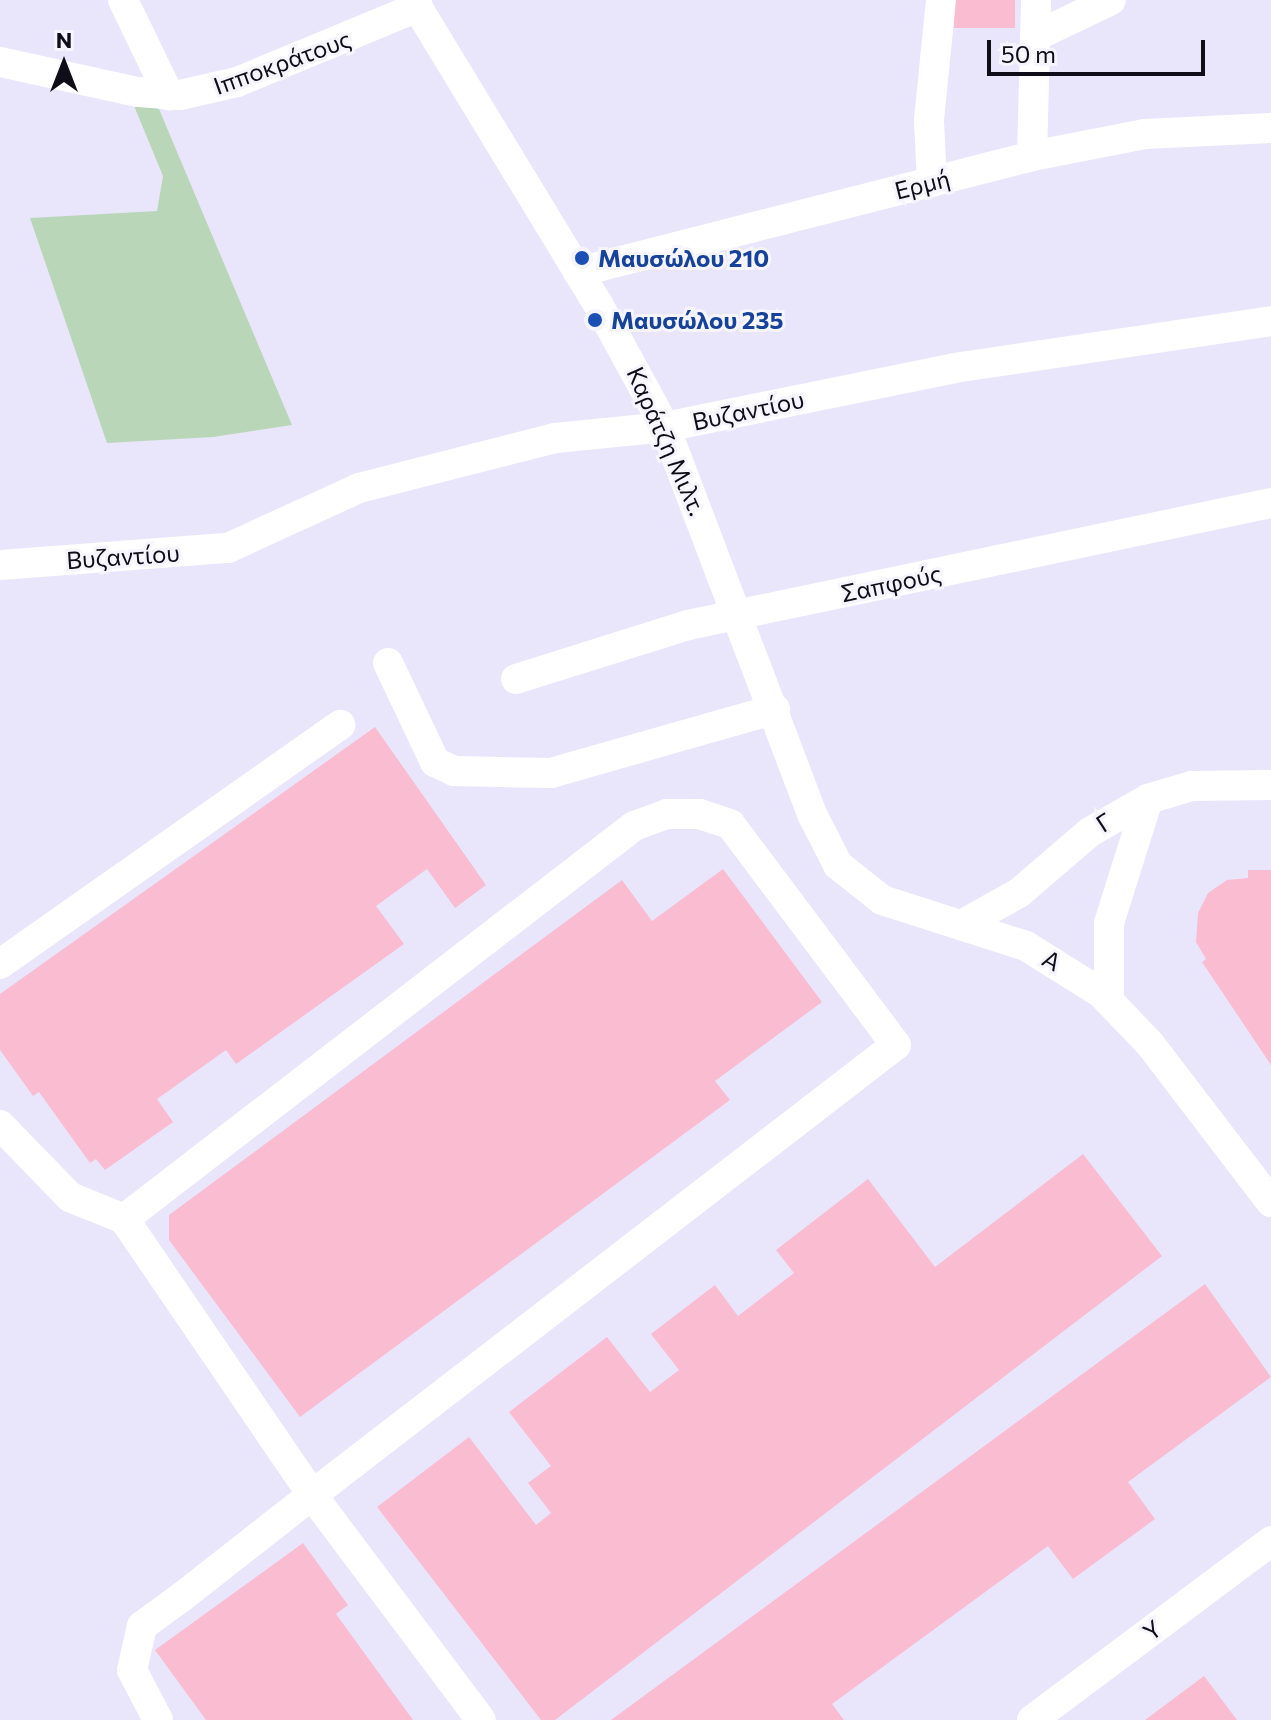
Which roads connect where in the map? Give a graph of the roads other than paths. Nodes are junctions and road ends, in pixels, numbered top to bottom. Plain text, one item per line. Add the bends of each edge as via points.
1 (123, 0) edge
2 (941, 0) edge
3 (1036, 0) edge
4 (1111, 0) edge
5 (416, 4) edge
6 (1036, 36) junction
7 (0, 62) edge
8 (169, 95) junction
9 (1271, 128) edge
10 (1032, 156) junction
11 (932, 182) junction
12 (578, 272) junction
13 (1271, 321) edge
14 (665, 427) junction
15 (1271, 503) edge
16 (0, 565) edge
17 (738, 614) junction
18 (388, 663) dead end
19 (516, 679) dead end
20 (775, 709) junction
21 (340, 725) dead end
22 (800, 782) joint
23 (1271, 785) edge
24 (1148, 799) junction
25 (963, 924) junction
26 (0, 964) edge
27 (1109, 1001) junction
28 (0, 1125) edge
29 (1271, 1202) edge
30 (124, 1219) junction
31 (312, 1495) junction
32 (1271, 1541) edge
33 (158, 1720) edge
34 (481, 1720) edge
35 (1032, 1720) edge

1 - 8 street
2 - 11 street via 929,120
3 - 6 street
4 - 6 street
5 - 8 street, Ιπποκράτους via 237,82
5 - 12 street, Καράτζη Μιλτ.
6 - 10 street
7 - 8 street, Ιπποκράτους
9 - 10 street, Ερμή via 1145,134
10 - 11 street, Ερμή
11 - 12 street, Ερμή
12 - 14 street, Καράτζη Μιλτ.
13 - 14 street, Βυζαντίου via 954,368
14 - 16 street, Βυζαντίου via 555,438 359,488 228,548
14 - 17 street, Καράτζη Μιλτ.
15 - 17 street, Σαπφούς
17 - 19 street, Σαπφούς via 637,639
17 - 20 street, Καράτζη Μιλτ.
18 - 20 street via 433,758 454,771 551,773
20 - 22 street, Καράτζη Μιλτ.
21 - 26 street
22 - 25 street, Α via 827,848 857,884 891,904
23 - 24 street, Γ via 1192,786
24 - 25 street, Γ via 1090,832 1019,893
24 - 27 street via 1109,923
25 - 27 street, Α via 1048,957
27 - 29 street, Α via 1150,1044
28 - 30 street via 70,1197
30 - 31 street
30 - 31 street via 634,826 667,814 700,814 730,824 896,1045
31 - 33 street via 142,1626 132,1670
31 - 34 street
32 - 35 street, Υ

